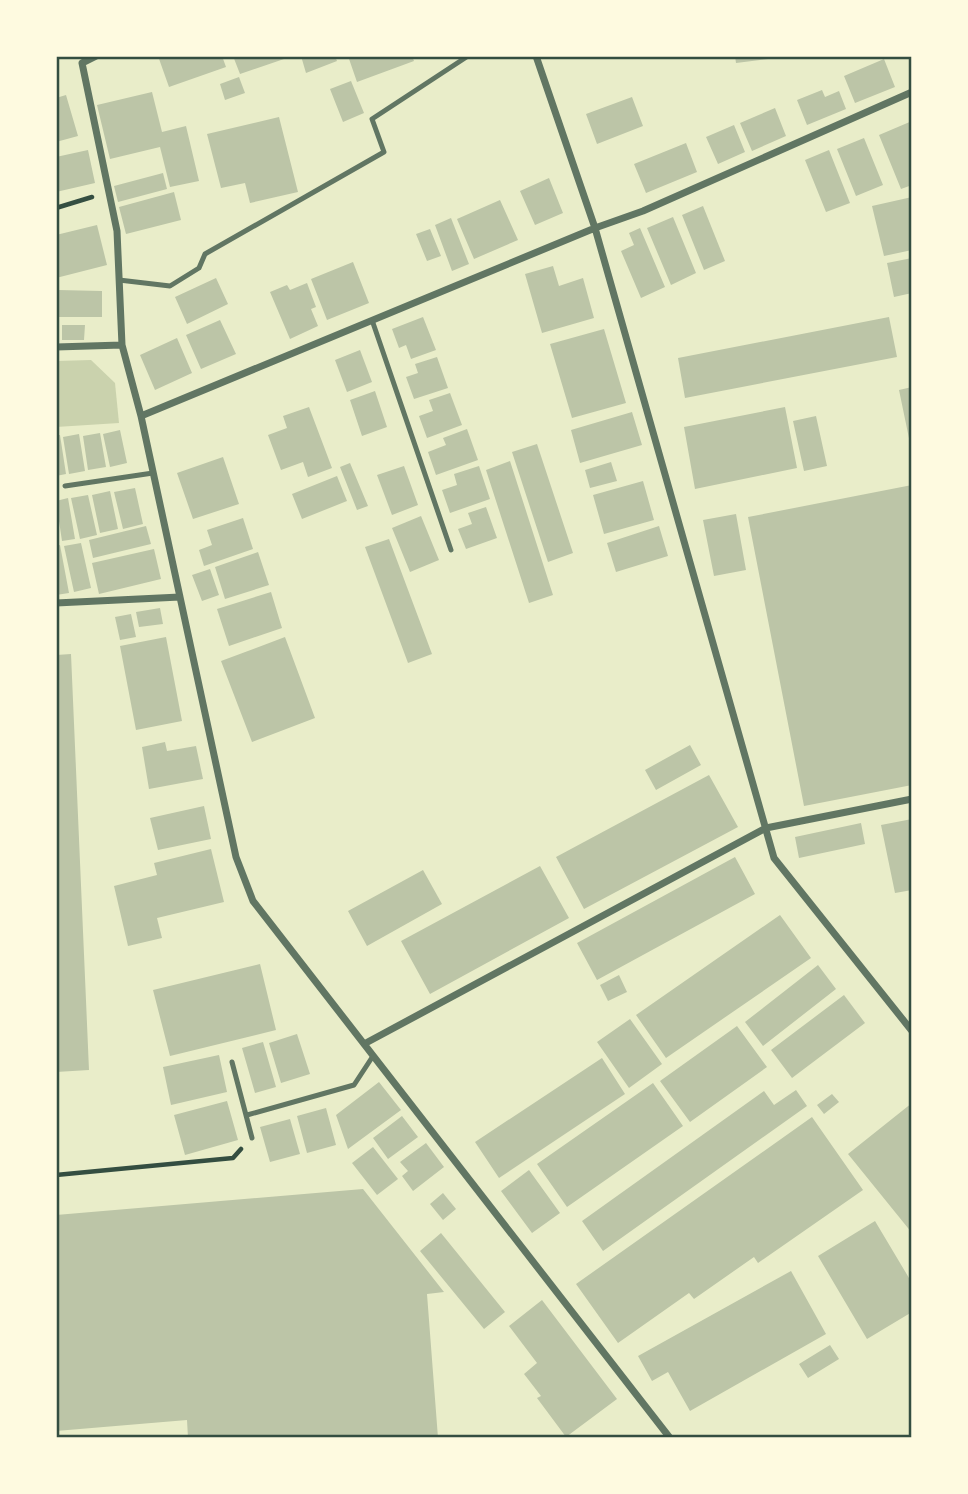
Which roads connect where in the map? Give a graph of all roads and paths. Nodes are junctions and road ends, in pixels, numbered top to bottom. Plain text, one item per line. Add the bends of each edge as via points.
1 (96, 56) edge
2 (468, 56) edge
3 (536, 56) edge
4 (912, 92) edge
5 (109, 191) junction
6 (56, 208) edge
7 (595, 228) junction
8 (119, 280) junction
9 (372, 320) junction
10 (122, 345) junction
11 (56, 347) edge
12 (141, 416) junction
13 (153, 473) junction
14 (65, 486) dead end
15 (451, 550) dead end
16 (180, 597) junction
17 (56, 603) edge
18 (912, 799) edge
19 (766, 828) junction
20 (912, 1031) edge
21 (364, 1044) junction
22 (373, 1056) junction
23 (232, 1062) dead end
24 (247, 1115) junction
25 (252, 1138) joint
26 (56, 1175) edge
27 (670, 1438) edge

1 - 5 street via 82,63
2 - 8 lane via 372,119 384,152 205,254 199,268 170,286
3 - 7 street
4 - 7 street
5 - 6 path
5 - 8 street
7 - 9 street
7 - 19 street
8 - 10 street
9 - 12 street
9 - 15 lane
10 - 11 street
10 - 12 street
12 - 13 street
13 - 14 lane
13 - 16 street
16 - 17 street
16 - 21 street via 236,857 253,901
18 - 19 street
19 - 20 street via 774,858
19 - 21 street
21 - 22 street
22 - 24 lane via 354,1085
22 - 27 street
23 - 24 lane
24 - 25 lane
25 - 26 path via 233,1158

